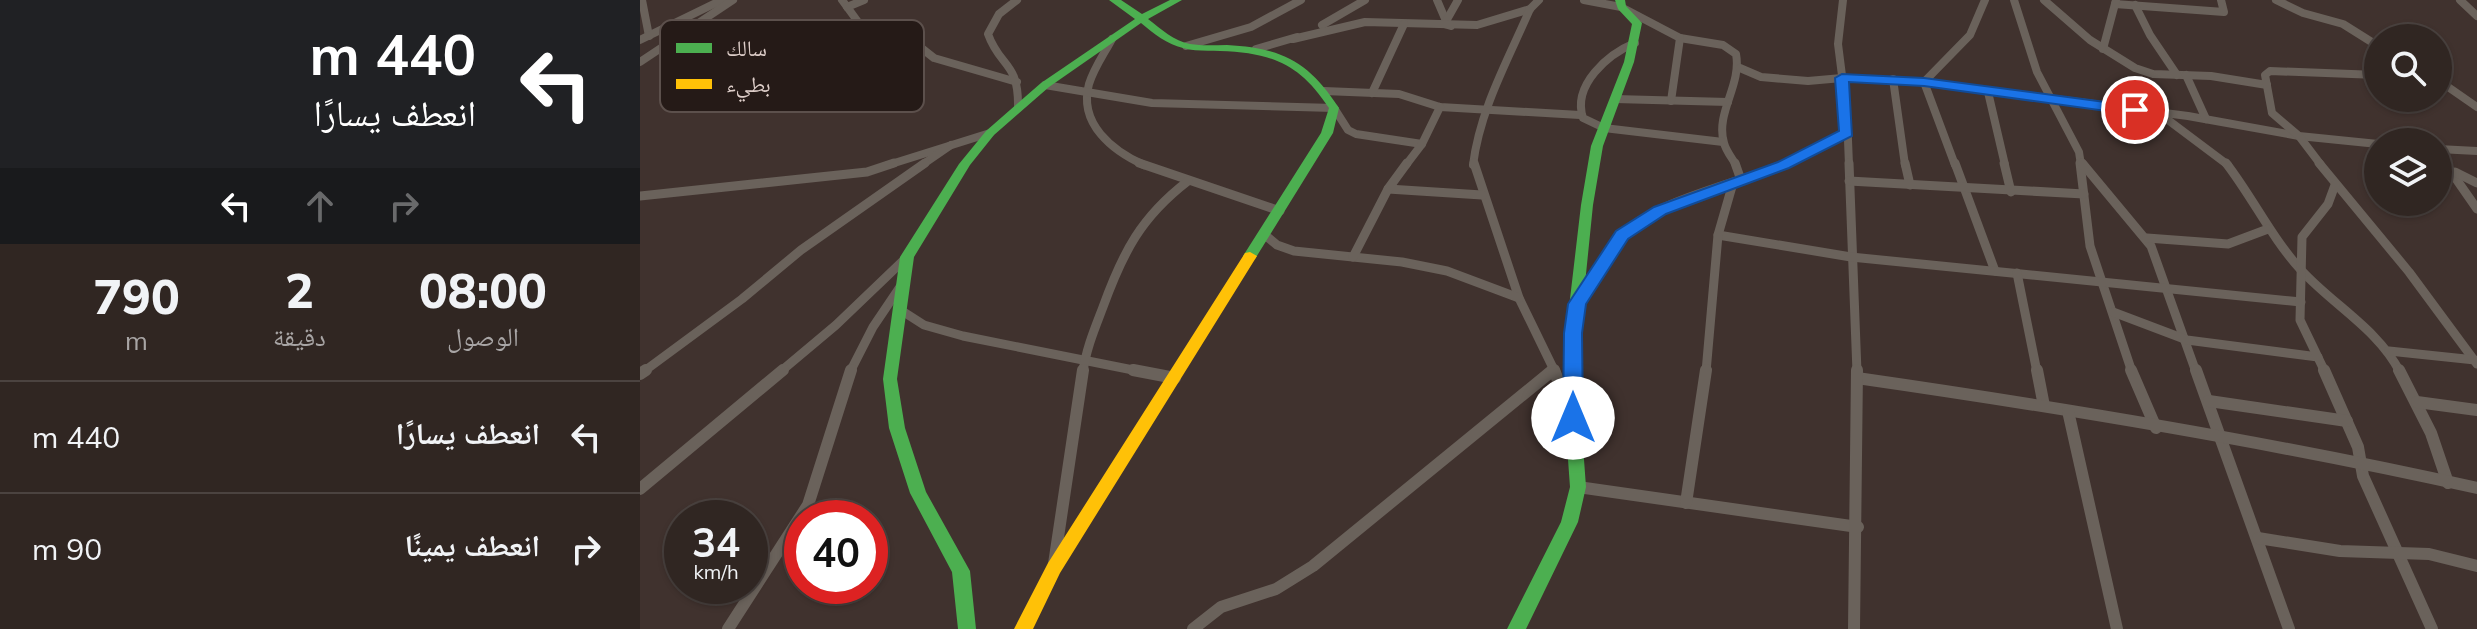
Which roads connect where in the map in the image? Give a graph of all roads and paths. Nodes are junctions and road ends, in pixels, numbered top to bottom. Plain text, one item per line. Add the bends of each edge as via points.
1 (722, 0) edge
2 (733, 0) edge
3 (864, 0) edge
4 (1017, 0) edge
5 (1114, 0) edge
6 (1177, 0) edge
7 (1301, 0) edge
8 (1365, 0) edge
9 (1437, 0) edge
10 (1458, 0) edge
11 (1539, 0) edge
12 (1584, 0) edge
13 (1843, 0) edge
14 (1985, 0) edge
15 (2014, 0) edge
16 (2044, 0) edge
17 (2221, 0) edge
18 (2276, 0) edge
19 (2460, 0) edge
20 (641, 1) edge
21 (2116, 2) edge
22 (845, 4) edge
23 (1621, 4) edge
24 (2135, 5) junction
25 (1530, 9) junction
26 (2477, 16) edge
27 (1141, 19) junction
28 (681, 20) edge
29 (703, 20) edge
30 (1404, 24) junction
31 (1447, 25) junction
32 (660, 31) edge
33 (649, 36) junction
34 (2364, 37) edge
35 (1680, 38) junction
36 (1112, 39) junction
37 (1293, 39) junction
38 (640, 40) edge
39 (1635, 43) junction
40 (1186, 46) junction
41 (660, 49) edge
42 (1256, 49) junction
43 (2103, 49) junction
44 (924, 50) edge
45 (640, 62) edge
46 (1740, 68) junction
47 (2364, 74) edge
48 (2181, 75) junction
49 (1842, 78) junction
50 (1893, 79) junction
51 (1017, 82) junction
52 (1924, 82) junction
53 (1045, 85) junction
54 (2267, 85) junction
55 (2452, 90) edge
56 (1324, 91) junction
57 (1988, 92) junction
58 (1372, 93) junction
59 (1087, 96) junction
60 (1615, 99) junction
61 (2050, 100) junction
62 (1671, 101) junction
63 (1728, 102) junction
64 (1440, 107) junction
65 (1488, 107) junction
66 (2477, 107) edge
67 (1018, 108) junction
68 (1334, 108) junction
69 (2157, 112) junction
70 (1580, 115) junction
71 (2206, 119) junction
72 (1604, 128) junction
73 (990, 133) junction
74 (1847, 133) junction
75 (2299, 136) junction
76 (1723, 142) junction
77 (2364, 143) edge
78 (1422, 144) junction
79 (951, 145) junction
80 (2452, 150) edge
81 (2477, 151) edge
82 (2082, 163) junction
83 (2453, 171) joint
84 (1188, 181) junction
85 (1737, 181) junction
86 (1849, 181) junction
87 (2477, 181) edge
88 (1910, 185) junction
89 (2335, 185) junction
90 (1388, 189) junction
91 (1964, 189) junction
92 (2011, 192) junction
93 (2084, 194) junction
94 (1482, 195) junction
95 (640, 196) edge
96 (2477, 209) edge
97 (1280, 211) junction
98 (2268, 229) junction
99 (1265, 235) junction
100 (1718, 235) junction
101 (2147, 238) junction
102 (907, 257) junction
103 (1353, 257) junction
104 (1851, 257) junction
105 (1995, 271) junction
106 (2302, 271) junction
107 (2017, 273) junction
108 (2102, 280) junction
109 (903, 282) junction
110 (2167, 289) junction
111 (1519, 298) junction
112 (2301, 302) junction
113 (1577, 304) junction
114 (899, 309) junction
115 (2113, 312) junction
116 (2187, 340) junction
117 (2389, 351) junction
118 (2318, 357) junction
119 (1084, 361) junction
120 (2476, 362) edge
121 (1554, 369) junction
122 (640, 374) edge
123 (1175, 378) junction
124 (1857, 378) junction
125 (2209, 401) junction
126 (2417, 402) junction
127 (2044, 406) junction
128 (2477, 410) edge
129 (2068, 411) junction
130 (1573, 418) junction
131 (2347, 421) junction
132 (2156, 428) junction
133 (2222, 440) junction
134 (2359, 463) junction
135 (2448, 483) junction
136 (1578, 487) junction
137 (2477, 488) edge
138 (640, 489) edge
139 (1686, 503) junction
140 (1858, 527) junction
141 (2258, 538) junction
142 (2395, 551) junction
143 (2477, 566) edge
144 (1054, 568) junction
145 (728, 629) edge
146 (967, 629) edge
147 (1023, 629) edge
148 (1193, 629) edge
149 (1516, 629) edge
150 (1854, 629) edge
151 (2117, 629) edge
152 (2289, 629) edge
153 (2432, 629) edge

1 - 28 street
2 - 29 street
3 - 22 street
4 - 51 street via 989,27 990,40
5 - 27 street
6 - 27 street
7 - 40 street via 1251,27
8 - 37 street
9 - 31 street
10 - 31 street
11 - 25 street
12 - 23 street
13 - 49 street via 1838,44
14 - 52 street via 1982,18 1948,62
15 - 61 street
16 - 43 street
17 - 24 street via 2224,12
18 - 34 street
19 - 26 street
20 - 33 street
21 - 24 street
21 - 43 street
23 - 35 street
23 - 39 street via 1637,23
24 - 48 street
25 - 31 street via 1491,22
25 - 65 street
27 - 36 street
27 - 40 street
30 - 31 street
30 - 37 street via 1365,22
30 - 58 street
32 - 33 street
33 - 38 street
35 - 46 street via 1730,48
35 - 62 street
36 - 53 street
36 - 59 street
37 - 42 street
39 - 60 street
39 - 70 street via 1604,61 1589,84
40 - 42 street
41 - 45 street
42 - 56 street via 1285,56
43 - 48 street via 2144,72
44 - 51 street via 934,58
46 - 49 street via 1772,78
46 - 63 street
47 - 54 street via 2270,71 2265,75
48 - 54 street
48 - 71 street
49 - 50 street
49 - 74 street
50 - 52 street
50 - 88 street
51 - 67 street
52 - 57 street
52 - 91 street
53 - 59 street
53 - 67 street
54 - 75 street via 2272,113
55 - 66 street
56 - 58 street
56 - 68 street
57 - 61 street
57 - 92 street
58 - 64 street via 1410,95
59 - 68 street
59 - 84 street via 1107,144
60 - 62 street
60 - 72 street
61 - 69 street
61 - 82 street
62 - 63 street
63 - 76 street
64 - 65 street
64 - 78 street
65 - 70 street
65 - 94 street via 1474,149 1473,169
67 - 73 street
68 - 78 street via 1356,134
68 - 97 street via 1327,133
69 - 71 street
69 - 98 street via 2225,162
70 - 72 street
71 - 75 street
72 - 76 street
72 - 113 street via 1592,166
73 - 79 street
73 - 102 street
74 - 85 street
74 - 86 street
75 - 77 street
75 - 89 street
76 - 85 street via 1738,166
78 - 90 street
79 - 95 street via 859,173
79 - 122 street via 813,241
80 - 81 street
82 - 93 street
82 - 101 street
83 - 87 street
83 - 96 street
84 - 97 street
84 - 119 street via 1141,225 1118,265
85 - 100 street
85 - 113 street via 1640,221 1622,235
86 - 88 street
86 - 104 street
88 - 91 street
89 - 106 street via 2328,204 2302,237
89 - 120 street
90 - 94 street
90 - 103 street
91 - 92 street
91 - 105 street
92 - 93 street
93 - 108 street via 2090,246
94 - 111 street
97 - 99 street
98 - 101 street via 2228,244
98 - 106 street
99 - 103 street via 1294,251
99 - 123 street
100 - 104 street
100 - 139 street via 1709,348
101 - 110 street
102 - 109 street
102 - 138 street via 836,325
103 - 111 street via 1447,271
104 - 105 street
104 - 124 street
105 - 107 street
106 - 112 street
106 - 117 street
107 - 108 street
107 - 127 street
108 - 110 street
108 - 115 street
109 - 114 street
109 - 145 street via 846,380 808,505
110 - 112 street
110 - 116 street
111 - 121 street
112 - 118 street via 2300,320
113 - 130 street
114 - 119 street via 924,325
114 - 146 street via 890,379 897,428 918,493 961,571
115 - 116 street
115 - 132 street
116 - 118 street
116 - 125 street
117 - 120 street
117 - 126 street
118 - 131 street
119 - 123 street
119 - 144 street
121 - 130 street
121 - 148 street via 1313,566 1276,589 1221,607
123 - 144 street
124 - 127 street
124 - 140 street
125 - 131 street
125 - 133 street
126 - 128 street
126 - 135 street
127 - 129 street
129 - 132 street
129 - 151 street
130 - 136 street
131 - 134 street
132 - 133 street
133 - 134 street
133 - 141 street
134 - 135 street
134 - 142 street
135 - 137 street
136 - 139 street
136 - 149 street via 1569,522
139 - 140 street
140 - 150 street
141 - 142 street via 2340,551
141 - 152 street
142 - 143 street
142 - 153 street
144 - 147 street

